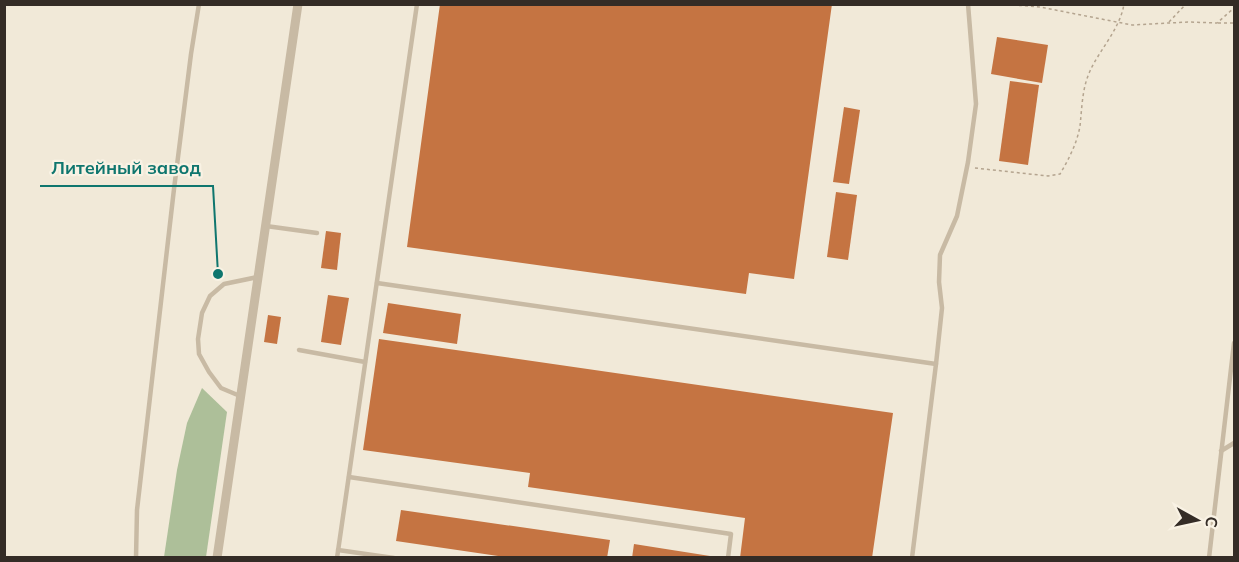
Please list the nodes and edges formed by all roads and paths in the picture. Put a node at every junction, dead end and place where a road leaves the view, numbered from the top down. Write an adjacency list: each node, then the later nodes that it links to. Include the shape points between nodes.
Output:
1 (200, 4): 27 (lane, via 139,486)
2 (298, 4): 14 (street)
3 (417, 4): 17 (lane)
4 (968, 4): 13 (lane, via 976,104)
5 (1000, 4): 9 (path, via 1040,7)
6 (1124, 4): 9 (path)
7 (1186, 4): 10 (path)
8 (1234, 8): 11 (path)
9 (1118, 22): 10 (path); 13 (path, via 1089,72 1072,153 1060,174)
10 (1169, 23): 11 (path)
11 (1217, 23): 12 (path)
12 (1234, 23)
13 (967, 167): 21 (lane, via 957,216 940,255 942,308)
14 (266, 226): 15 (lane); 16 (street)
15 (317, 233)
16 (258, 277): 22 (street); 22 (lane, via 224,284 210,296 202,313 198,339 199,354 209,372 221,388)
17 (377, 283): 20 (lane); 21 (lane)
18 (1234, 343): 24 (lane)
19 (299, 350): 20 (lane)
20 (365, 362): 25 (lane)
21 (936, 364): 32 (lane)
22 (240, 396): 28 (street)
23 (1234, 443): 24 (lane)
24 (1221, 450): 33 (lane)
25 (349, 477): 26 (lane); 31 (lane, via 731,534)
26 (338, 550): 29 (lane); 30 (lane)
27 (136, 558)
28 (217, 558)
29 (337, 558)
30 (394, 558)
31 (728, 558)
32 (912, 558)
33 (1209, 558)

